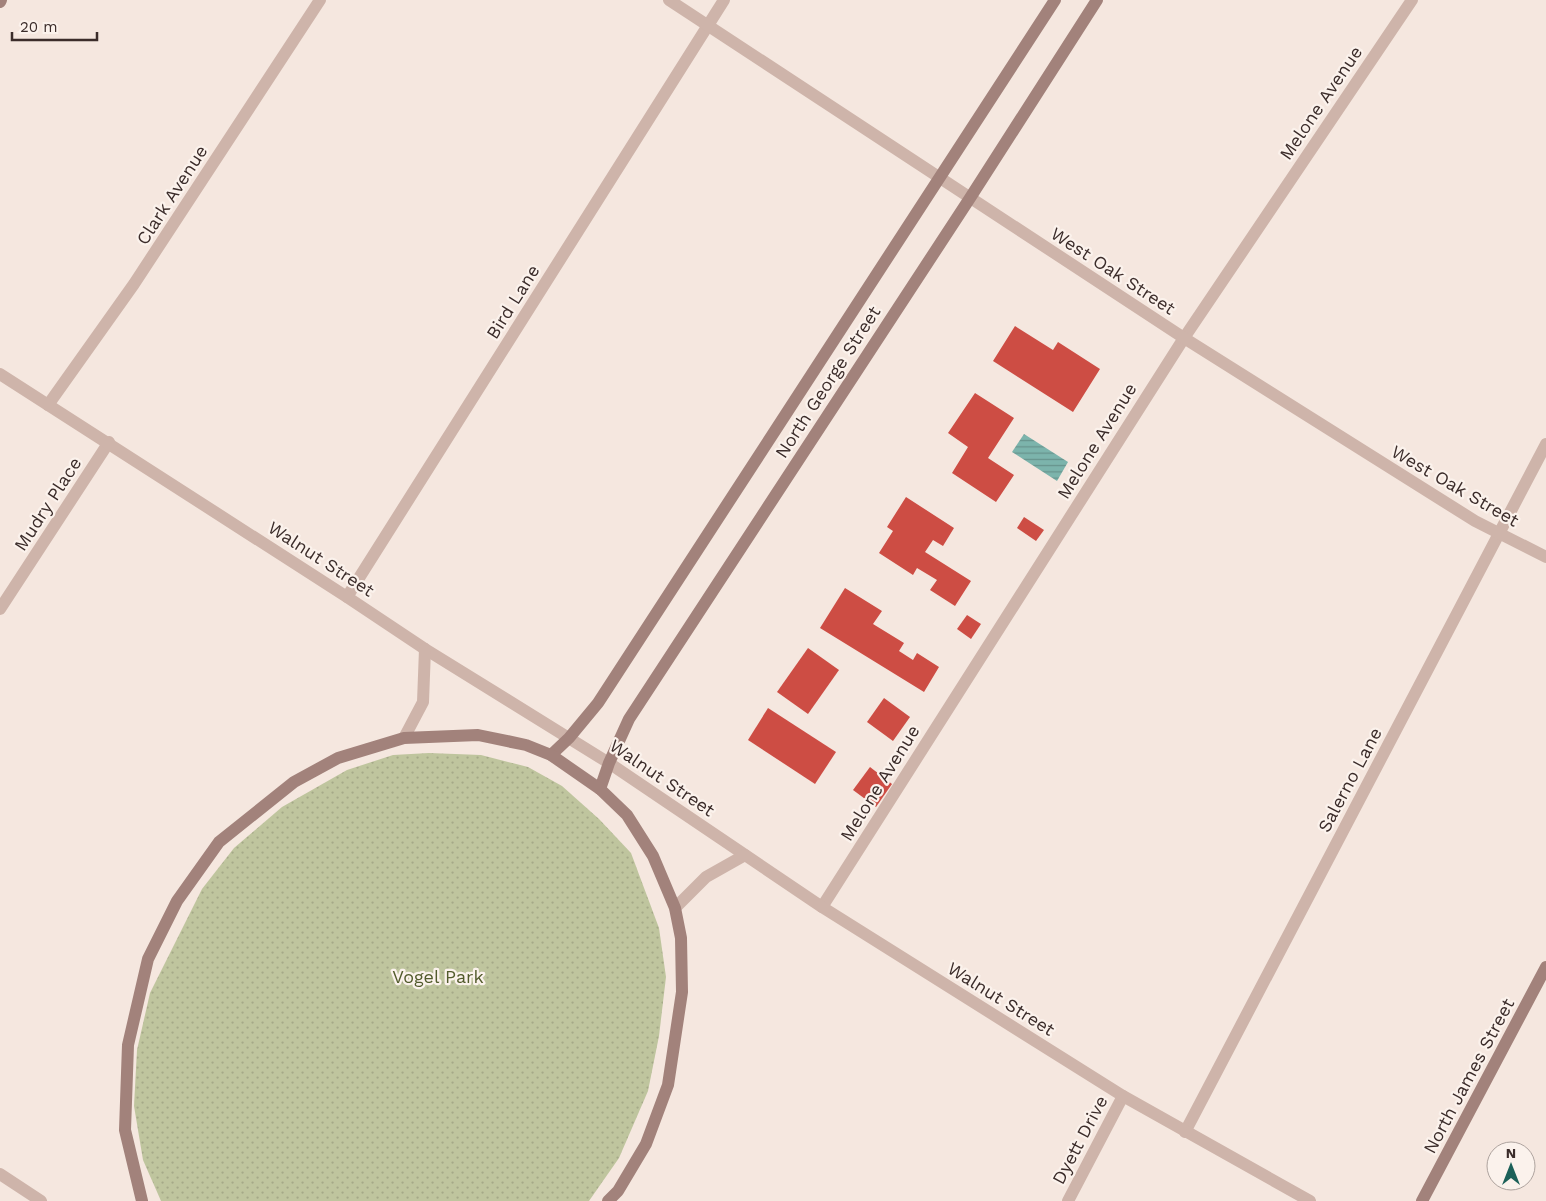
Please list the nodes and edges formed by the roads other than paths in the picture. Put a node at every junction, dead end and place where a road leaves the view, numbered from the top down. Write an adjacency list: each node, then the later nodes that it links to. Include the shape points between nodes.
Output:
1 (320, 0): 12 (street, Clark Avenue, via 134,284)
2 (669, 0): 7 (street, West Oak Street)
3 (724, 0): 7 (street, Bird Lane)
4 (1055, 0): 8 (street, North George Street)
5 (1098, 0): 9 (street, North George Street)
6 (1412, 0): 10 (street, Melone Avenue)
7 (708, 25): 8 (street, West Oak Street); 17 (street, Bird Lane)
8 (939, 178): 9 (street, West Oak Street); 21 (street, North George Street, via 598,703)
9 (970, 198): 10 (street, West Oak Street); 23 (street, North George Street, via 629,719)
10 (1184, 338): 15 (street, West Oak Street); 26 (street, Melone Avenue)
11 (0, 374): 12 (street, Walnut Street)
12 (48, 405): 13 (street, Walnut Street)
13 (109, 442): 17 (street, Walnut Street); 18 (street, Mudry Place)
14 (1546, 444): 15 (street, Salerno Lane)
15 (1499, 533): 16 (street, West Oak Street); 30 (street, Salerno Lane)
16 (1546, 557)
17 (348, 597): 19 (street, Walnut Street)
18 (0, 609)
19 (425, 649): 20 (street, via 422,702); 21 (street, Walnut Street)
20 (404, 738): 22 (street, via 478,735 526,745); 33 (street, via 338,758 294,782 218,842 177,901 148,959 128,1045 125,1130)
21 (570, 738): 22 (street, North George Street); 23 (street, Walnut Street)
22 (551, 755): 24 (street)
23 (608, 764): 24 (street, North George Street); 25 (street, Walnut Street)
24 (600, 788): 27 (street, via 626,815 653,856)
25 (746, 855): 26 (street, Walnut Street); 27 (street, via 706,878)
26 (822, 907): 29 (street, Walnut Street)
27 (675, 908): 34 (street, via 681,938 682,992 668,1085 646,1144 618,1191)
28 (1546, 966): 37 (street, North James Street)
29 (1123, 1096): 30 (street, Walnut Street); 35 (street, Dyett Drive)
30 (1185, 1132): 36 (street, Walnut Street)
31 (0, 1174): 32 (street)
32 (41, 1201)
33 (142, 1201)
34 (608, 1201)
35 (1068, 1201)
36 (1310, 1201)
37 (1422, 1201)

